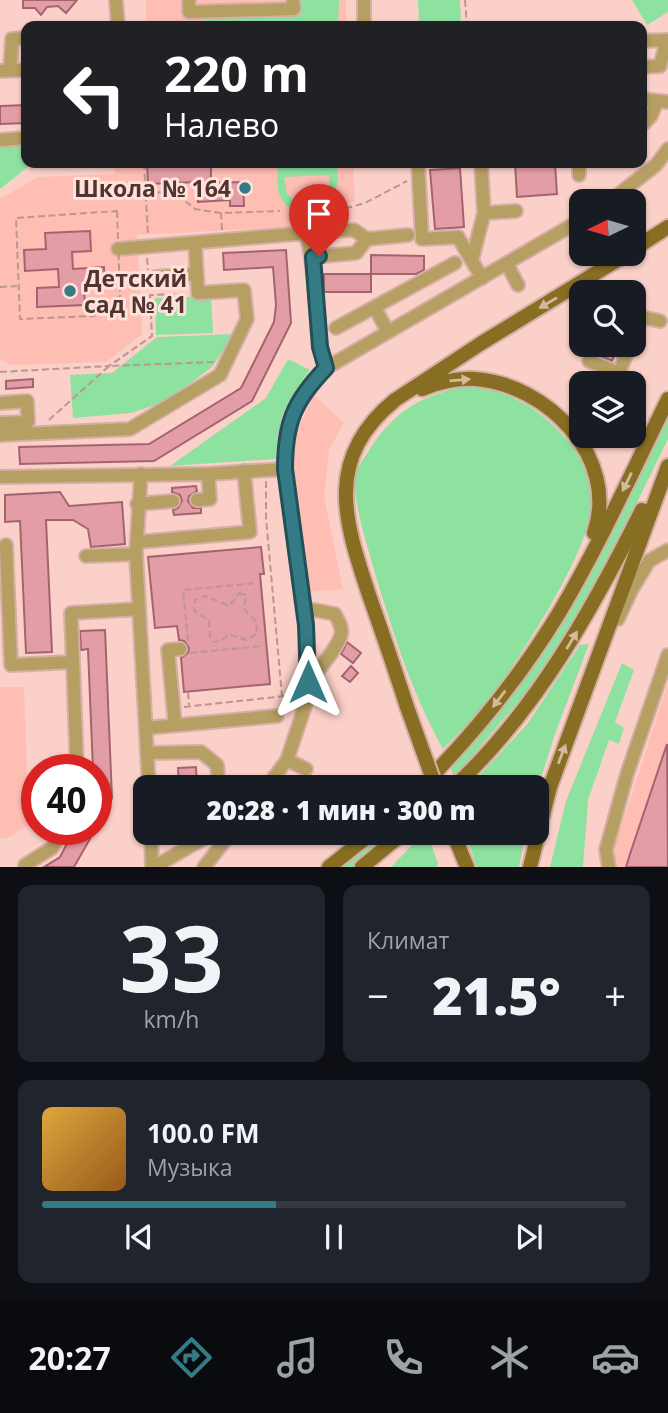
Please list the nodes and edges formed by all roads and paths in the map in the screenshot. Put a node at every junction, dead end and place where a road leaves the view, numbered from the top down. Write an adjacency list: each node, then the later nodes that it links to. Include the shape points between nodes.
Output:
1 (116, 0): 6 (street)
2 (189, 0): 3 (street, via 189,12 294,9)
3 (293, 0)
4 (364, 0): 7 (street)
5 (465, 0): 8 (path)
6 (118, 21)
7 (364, 21)
8 (467, 21)
9 (21, 38): 13 (street, via 12,39)
10 (667, 40): 11 (street); 12 (street, via 660,66)
11 (647, 41)
12 (647, 67)
13 (5, 71)
14 (662, 101): 15 (street)
15 (647, 120)
16 (21, 138): 17 (street)
17 (0, 140)
18 (668, 149): 19 (street)
19 (662, 167): 23 (street)
20 (145, 168): 24 (path)
21 (481, 168): 28 (street)
22 (418, 169): 29 (path, via 365,203); 41 (street, via 422,239 457,237)
23 (628, 189)
24 (146, 194): 27 (path, via 174,192 195,209); 38 (path)
25 (280, 211): 27 (path)
26 (516, 211): 28 (street)
27 (221, 213): 35 (path)
28 (484, 213): 41 (street)
29 (328, 218)
30 (569, 227): 43 (street)
31 (668, 227): 36 (main road)
32 (327, 231): 34 (street, via 355,230)
33 (408, 235): 34 (street)
34 (367, 239): 40 (street, via 356,253)
35 (222, 241): 37 (street); 40 (street, via 306,233)
36 (646, 241)
37 (195, 243): 38 (street); 46 (street)
38 (146, 247): 39 (street); 45 (path)
39 (118, 249): 49 (path, via 120,296 94,316 20,319); 49 (path, via 117,211 16,218)
40 (313, 257): 61 (street, via 320,347)
41 (472, 261): 47 (street)
42 (456, 263): 52 (street)
43 (507, 264): 47 (street); 48 (street)
44 (607, 266): 64 (main road, one-way to 64)
45 (152, 274): 46 (street)
46 (196, 274): 51 (street)
47 (482, 278): 56 (street)
48 (518, 285)
49 (18, 286): 50 (path)
50 (0, 287)
51 (198, 293): 59 (street, via 244,290 247,319); 60 (path, via 150,295 152,336)
52 (375, 308): 55 (street); 56 (street)
53 (646, 319): 54 (street)
54 (660, 321)
55 (336, 328)
56 (388, 332): 61 (street)
57 (591, 357): 58 (street, via 589,361 619,373)
58 (625, 357)
59 (227, 361): 60 (path); 67 (street, via 220,375 130,429)
60 (109, 366): 62 (path); 67 (path)
61 (326, 368): 71 (street, via 292,413)
62 (0, 372)
63 (668, 399): 93 (main road, one-way to 93, via 592,552)
64 (395, 400): 93 (main road, one-way to 93, via 452,380 476,379 514,387 551,410 587,452 598,486 597,526); 112 (main road, bridge, via 361,438 349,462 344,499 350,535)
65 (0, 403): 66 (street, via 27,401 28,422)
66 (0, 423)
67 (35, 433): 68 (street)
68 (0, 435)
69 (668, 459): 114 (main road, one-way to 69, via 567,649 604,588)
70 (668, 466): 101 (main road)
71 (285, 469): 72 (street); 85 (street)
72 (244, 471): 74 (street); 81 (street, via 250,531)
73 (141, 474): 74 (street); 75 (street); 79 (street)
74 (208, 474): 77 (street)
75 (0, 477)
76 (266, 478): 98 (path)
77 (201, 495)
78 (173, 498): 79 (street)
79 (137, 504): 81 (street)
80 (6, 545): 88 (street)
81 (137, 548): 83 (street); 86 (street)
82 (668, 550): 101 (street, via 649,561 631,591)
83 (86, 556)
84 (257, 583): 90 (path, via 183,590)
85 (304, 608): 95 (street); 95 (street, via 335,614 341,625 341,635)
86 (138, 609): 92 (street, via 71,613); 104 (street)
87 (256, 635): 87 (path, via 256,621 244,609 244,593 227,605 205,596 195,600 194,610 209,621 214,642 231,634 246,640)
88 (5, 640): 94 (street)
89 (262, 646): 90 (path)
90 (184, 647): 100 (street, via 168,650)
91 (668, 654): 130 (street, via 626,774 606,850)
92 (73, 662): 94 (street); 105 (street)
93 (526, 662): 113 (main road, one-way to 113, via 470,736)
94 (5, 665)
95 (308, 682): 107 (street, via 306,703)
96 (188, 692): 99 (path)
97 (294, 695): 98 (path)
98 (282, 696): 99 (path)
99 (189, 706): 100 (path)
100 (174, 708): 103 (street)
101 (578, 713): 129 (main road, one-way to 101, via 550,788)
102 (277, 716): 103 (street)
103 (175, 725): 104 (street)
104 (146, 728): 106 (street)
105 (76, 754)
106 (147, 754): 109 (street); 110 (street, via 201,752 217,765)
107 (287, 760): 108 (street); 111 (street)
108 (306, 769)
109 (148, 775)
110 (218, 775)
111 (276, 775)
112 (431, 775)
113 (432, 775)
114 (467, 775)
115 (54, 845): 123 (street)
116 (151, 845): 124 (street)
117 (194, 845): 122 (street)
118 (221, 845): 125 (street)
119 (356, 845): 126 (main road)
120 (390, 845): 127 (main road)
121 (457, 845): 128 (main road)
122 (187, 849): 124 (street); 125 (street, via 202,855)
123 (25, 865)
124 (153, 867)
125 (203, 867)
126 (328, 867)
127 (362, 867)
128 (465, 867)
129 (530, 867)
130 (609, 867)

